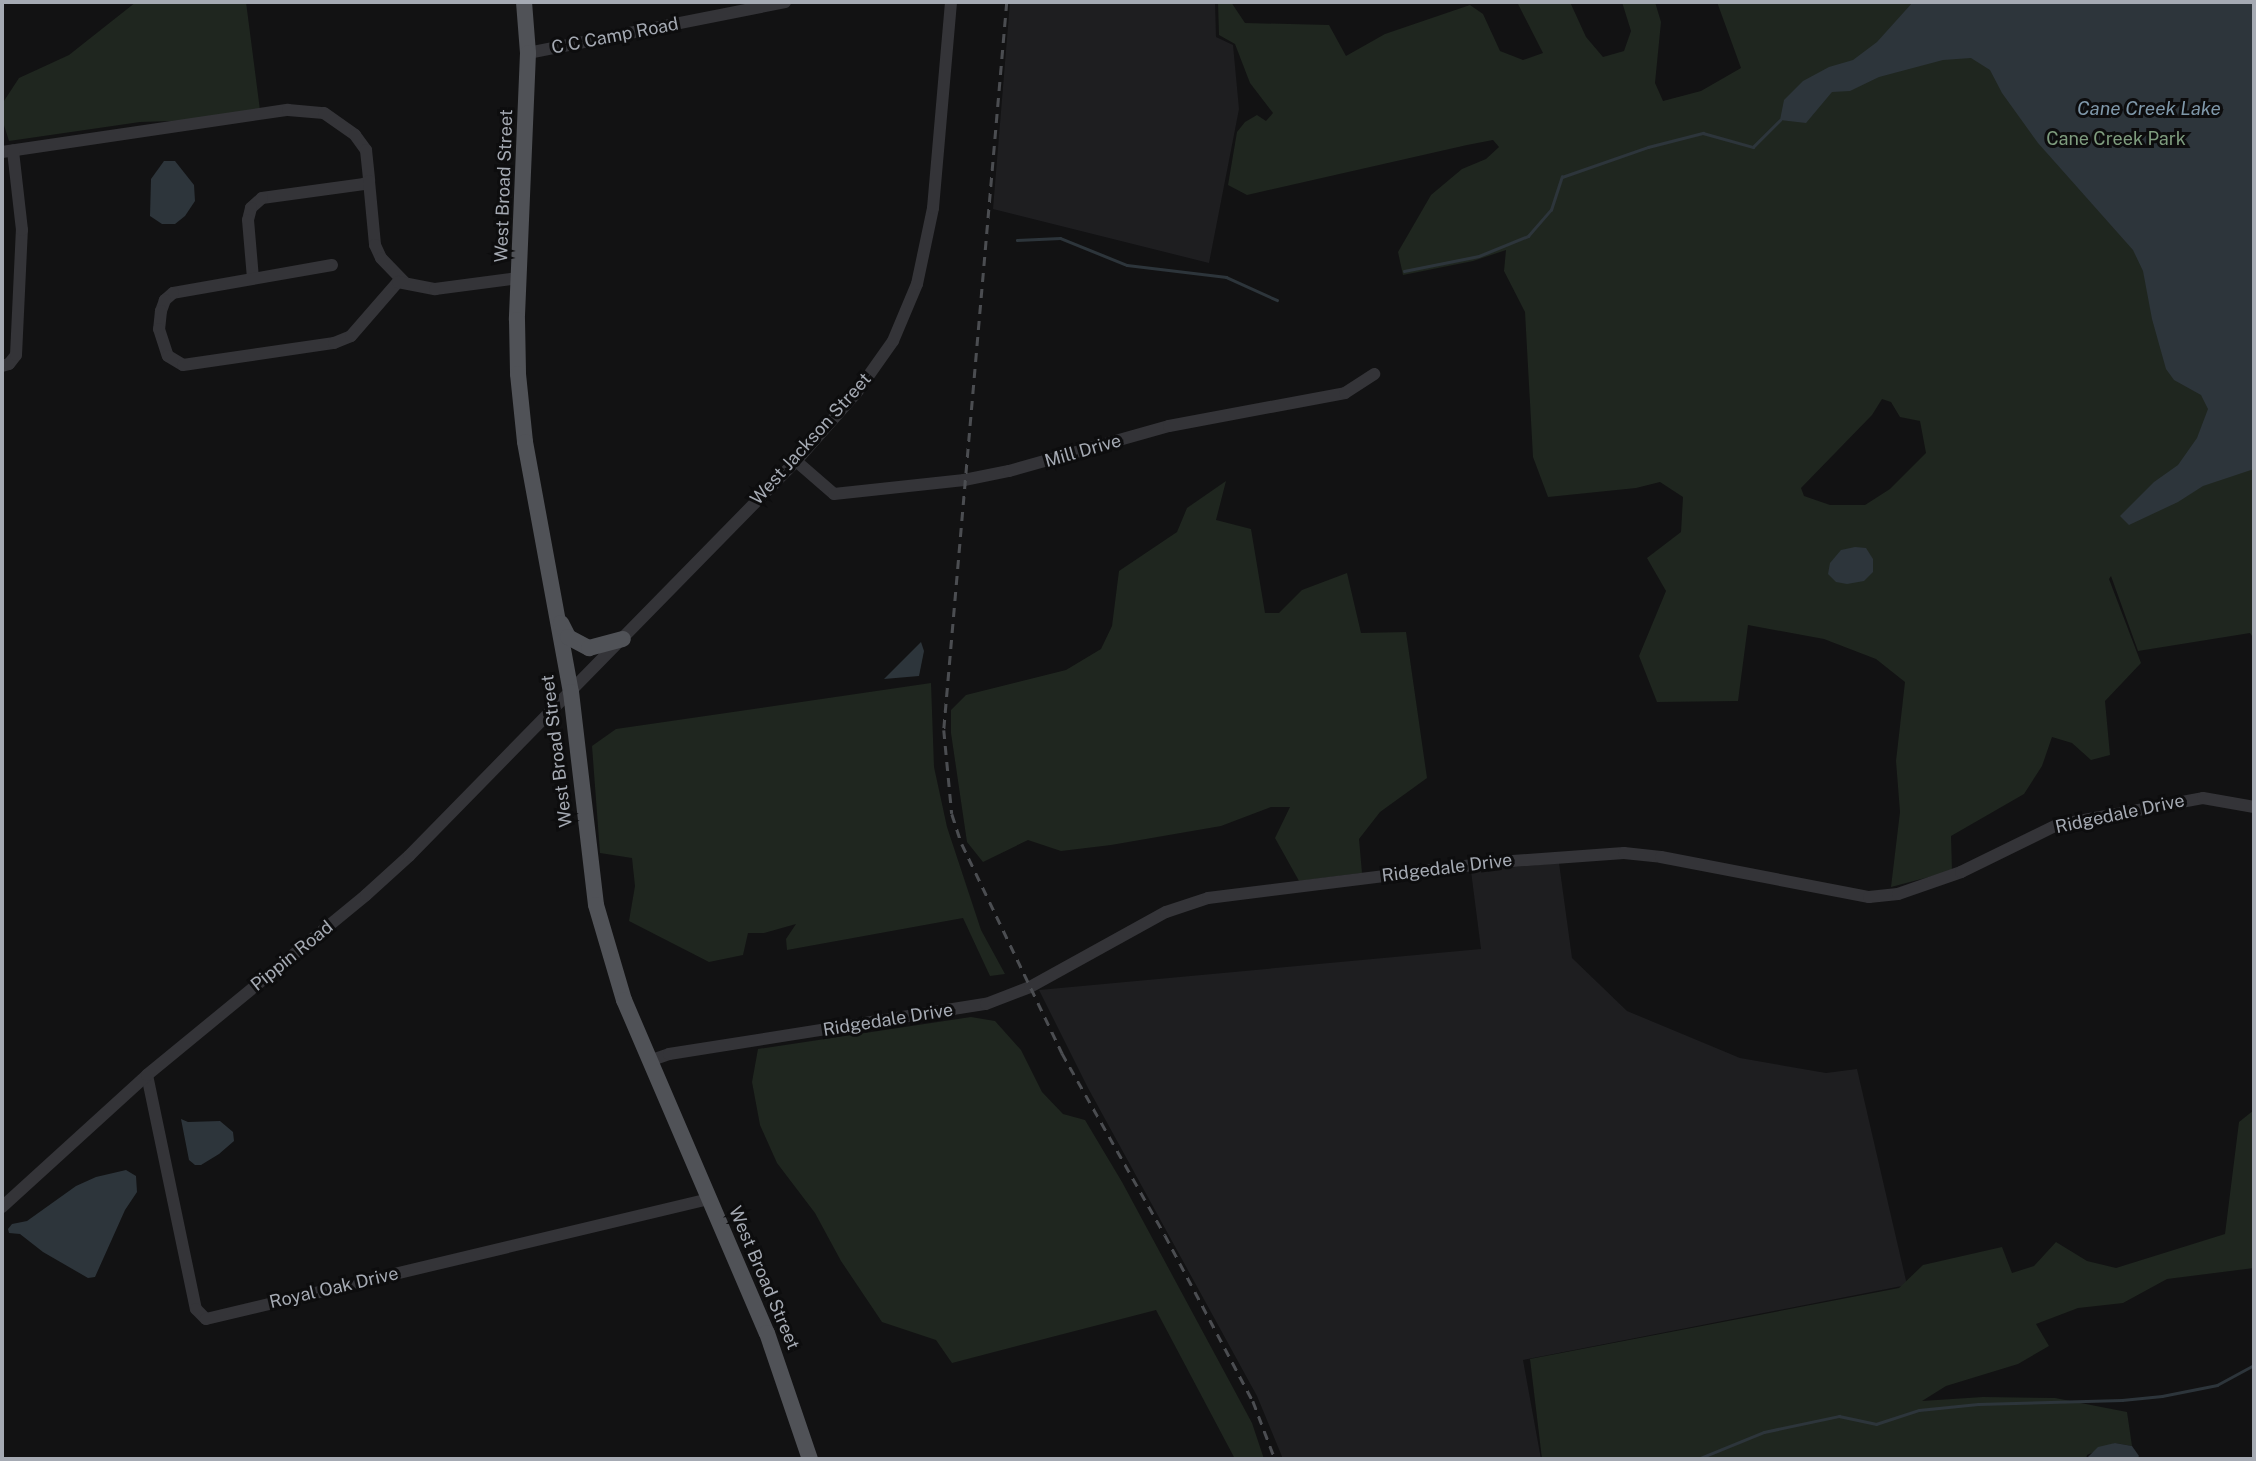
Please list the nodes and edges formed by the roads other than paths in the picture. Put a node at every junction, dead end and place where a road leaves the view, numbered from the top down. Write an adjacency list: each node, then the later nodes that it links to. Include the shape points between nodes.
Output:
1 (524, 2): 4 (main road, West Broad Street)
2 (785, 2): 4 (street, C C Camp Road)
3 (951, 2): 13 (street, West Jackson Street, via 933,208 917,284 893,341 857,392)
4 (528, 53): 9 (main road, West Broad Street)
5 (8, 152): 6 (street, via 310,110 324,113 355,135 366,150); 11 (street, via 22,230 16,355)
6 (369, 181): 8 (street, via 262,198 251,208 248,220); 10 (street, via 375,245)
7 (332, 265): 8 (street)
8 (253, 278): 10 (street, via 184,289 165,300 159,330 168,356 184,365 334,343 351,336 392,286)
9 (519, 278): 10 (street, via 435,289); 14 (main road, West Broad Street, via 518,374 525,442)
10 (404, 282)
11 (2, 366)
12 (1374, 374): 13 (street, Mill Drive, via 1345,393 1169,426 964,480 834,494)
13 (796, 461): 15 (street, West Jackson Street)
14 (558, 618): 15 (main road, via 568,637 589,649); 16 (main road, West Broad Street)
15 (622, 639): 16 (street, West Jackson Street)
16 (571, 692): 18 (main road, West Broad Street, via 596,905 624,1000); 19 (street, Pippin Road, via 366,895)
17 (2254, 807): 18 (street, Ridgedale Drive, via 2203,798 2057,825 1943,880 1869,897 1661,856 1624,853 1499,862 1208,898 1166,912 1030,987 986,1004 669,1054)
18 (649, 1061): 20 (main road, West Broad Street)
19 (147, 1075): 20 (street, Royal Oak Drive, via 196,1309 206,1319); 21 (street, Pippin Road)
20 (709, 1199): 22 (main road, West Broad Street, via 772,1344)
21 (2, 1207)
22 (810, 1459)

